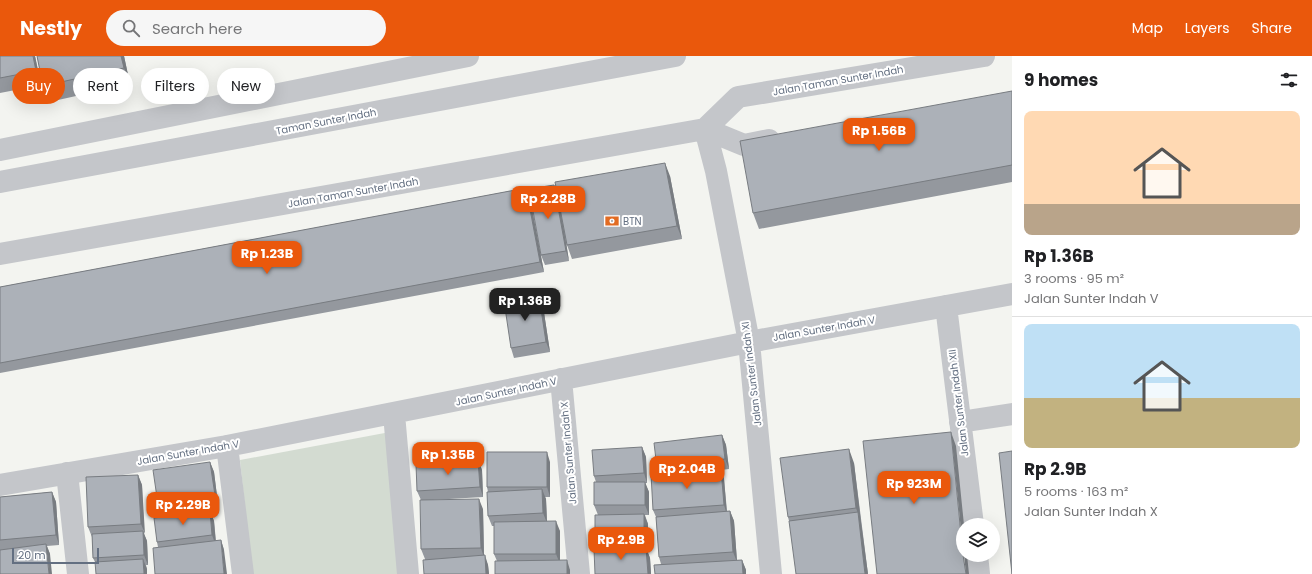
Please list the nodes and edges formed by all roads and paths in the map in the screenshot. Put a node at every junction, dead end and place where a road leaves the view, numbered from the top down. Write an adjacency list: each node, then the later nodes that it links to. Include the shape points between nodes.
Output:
1 (468, 56): 6 (street)
2 (675, 56): 7 (street, Taman Sunter Indah)
3 (984, 56): 4 (street, Jalan Taman Sunter Indah, via 738,97)
4 (705, 129): 5 (street, via 744,144); 8 (street, Jalan Taman Sunter Indah); 11 (street, Jalan Sunter Indah XI, via 716,171)
5 (790, 136)
6 (0, 150)
7 (0, 182)
8 (0, 254)
9 (1012, 294): 10 (street, Jalan Sunter Indah V)
10 (946, 306): 11 (street, Jalan Sunter Indah V); 15 (street, Jalan Sunter Indah XII)
11 (749, 342): 12 (street, Jalan Sunter Indah V); 25 (street, Jalan Sunter Indah XI)
12 (561, 379): 13 (street, Jalan Sunter Indah V); 24 (street, Jalan Sunter Indah X)
13 (394, 414): 16 (street, Jalan Sunter Indah V); 23 (street)
14 (1012, 414): 15 (street)
15 (960, 422): 19 (street, Jalan Sunter Indah XII)
16 (227, 446): 17 (street, Jalan Sunter Indah V); 22 (street)
17 (67, 473): 18 (street, Jalan Sunter Indah V); 21 (street)
18 (0, 485)
19 (972, 518)
20 (977, 562): 26 (street)
21 (78, 574)
22 (243, 574)
23 (408, 574)
24 (579, 574)
25 (771, 574)
26 (979, 574)

